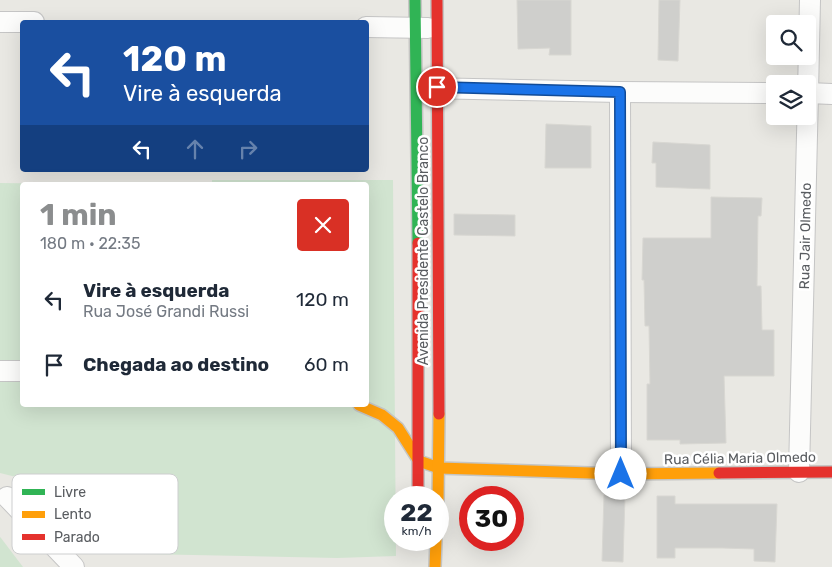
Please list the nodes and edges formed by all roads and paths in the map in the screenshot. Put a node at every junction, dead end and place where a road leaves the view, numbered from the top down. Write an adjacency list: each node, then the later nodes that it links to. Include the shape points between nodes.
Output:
1 (415, 0): 7 (street, Avenida Presidente Castelo Branco)
2 (437, 0): 8 (street, Avenida Presidente Castelo Branco)
3 (810, 0): 9 (street, Rua Jair Olmedo)
4 (0, 22): 5 (street)
5 (20, 22)
6 (369, 27): 7 (street)
7 (415, 27): 8 (street); 11 (street, Avenida Presidente Castelo Branco)
8 (438, 28): 10 (street, Avenida Presidente Castelo Branco)
9 (808, 75)
10 (437, 87): 11 (street); 12 (street); 21 (street, Avenida Presidente Castelo Branco)
11 (415, 88): 20 (street, Avenida Presidente Castelo Branco)
12 (620, 92): 13 (street); 24 (street)
13 (766, 93)
14 (816, 93): 15 (street)
15 (832, 94)
16 (807, 125): 22 (street, Rua Jair Olmedo)
17 (0, 371): 18 (street)
18 (20, 371)
19 (364, 407): 20 (street, via 382,415 398,428)
20 (418, 461): 21 (street, Rua Célia Maria Olmedo); 25 (street, Avenida Presidente Castelo Branco)
21 (439, 468): 24 (street, Rua Célia Maria Olmedo); 26 (street, Avenida Presidente Castelo Branco)
22 (799, 472): 23 (street, Rua Célia Maria Olmedo); 24 (street, Rua Célia Maria Olmedo)
23 (832, 472)
24 (621, 474)
25 (418, 486)
26 (438, 486)
27 (7, 497): 28 (street)
28 (12, 502)
29 (436, 551): 32 (street)
30 (62, 554): 31 (street)
31 (74, 567)
32 (436, 567)

